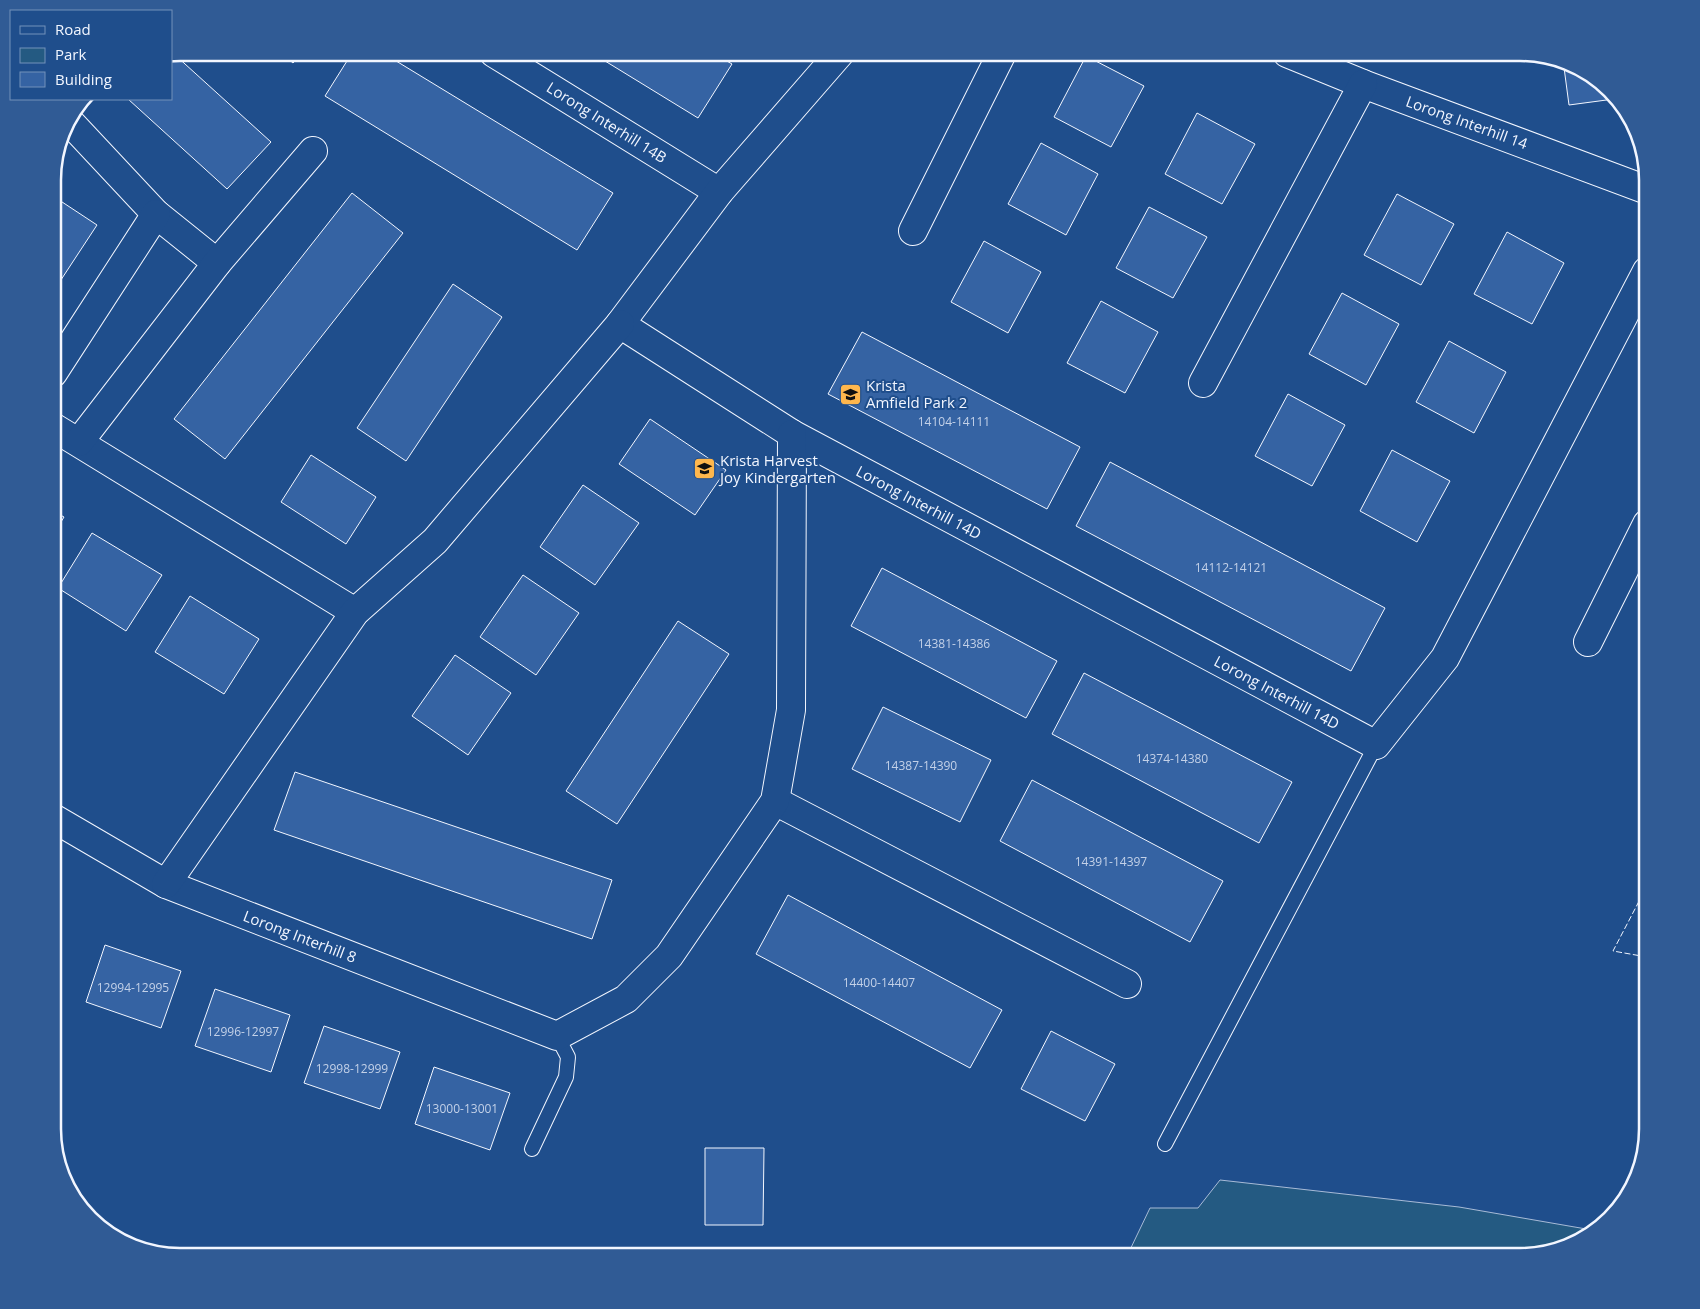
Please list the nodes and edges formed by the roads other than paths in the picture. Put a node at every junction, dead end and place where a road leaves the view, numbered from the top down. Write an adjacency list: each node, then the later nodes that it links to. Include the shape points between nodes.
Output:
1 (997, 61): 11 (street)
2 (510, 62): 9 (street, Lorong Interhill 14B)
3 (832, 62): 9 (street)
4 (1333, 62): 5 (street, Lorong Interhill 14)
5 (1363, 84): 8 (street, Lorong Interhill 14); 16 (street)
6 (74, 126): 10 (street)
7 (313, 151): 12 (street)
8 (1639, 187)
9 (720, 192): 14 (street)
10 (156, 214): 12 (street); 15 (street)
11 (913, 231)
12 (217, 263): 19 (street)
13 (1639, 288): 23 (street, via 1445,658)
14 (620, 324): 18 (street, Lorong Interhill 14D); 21 (street, via 435,542)
15 (62, 360)
16 (1203, 383)
17 (62, 432): 19 (street)
18 (792, 434): 23 (street, Lorong Interhill 14D); 24 (street, via 791,710)
19 (79, 442): 21 (street)
20 (1639, 542): 22 (street)
21 (355, 612): 26 (street)
22 (1588, 642)
23 (1376, 745): 29 (lane)
24 (775, 801): 27 (street); 28 (street, via 669,956 626,999)
25 (62, 823): 26 (street, Lorong Interhill 8)
26 (166, 884): 28 (street, Lorong Interhill 8)
27 (1126, 984)
28 (557, 1036): 30 (lane, via 568,1057 566,1077)
29 (1165, 1144)
30 (532, 1149)

